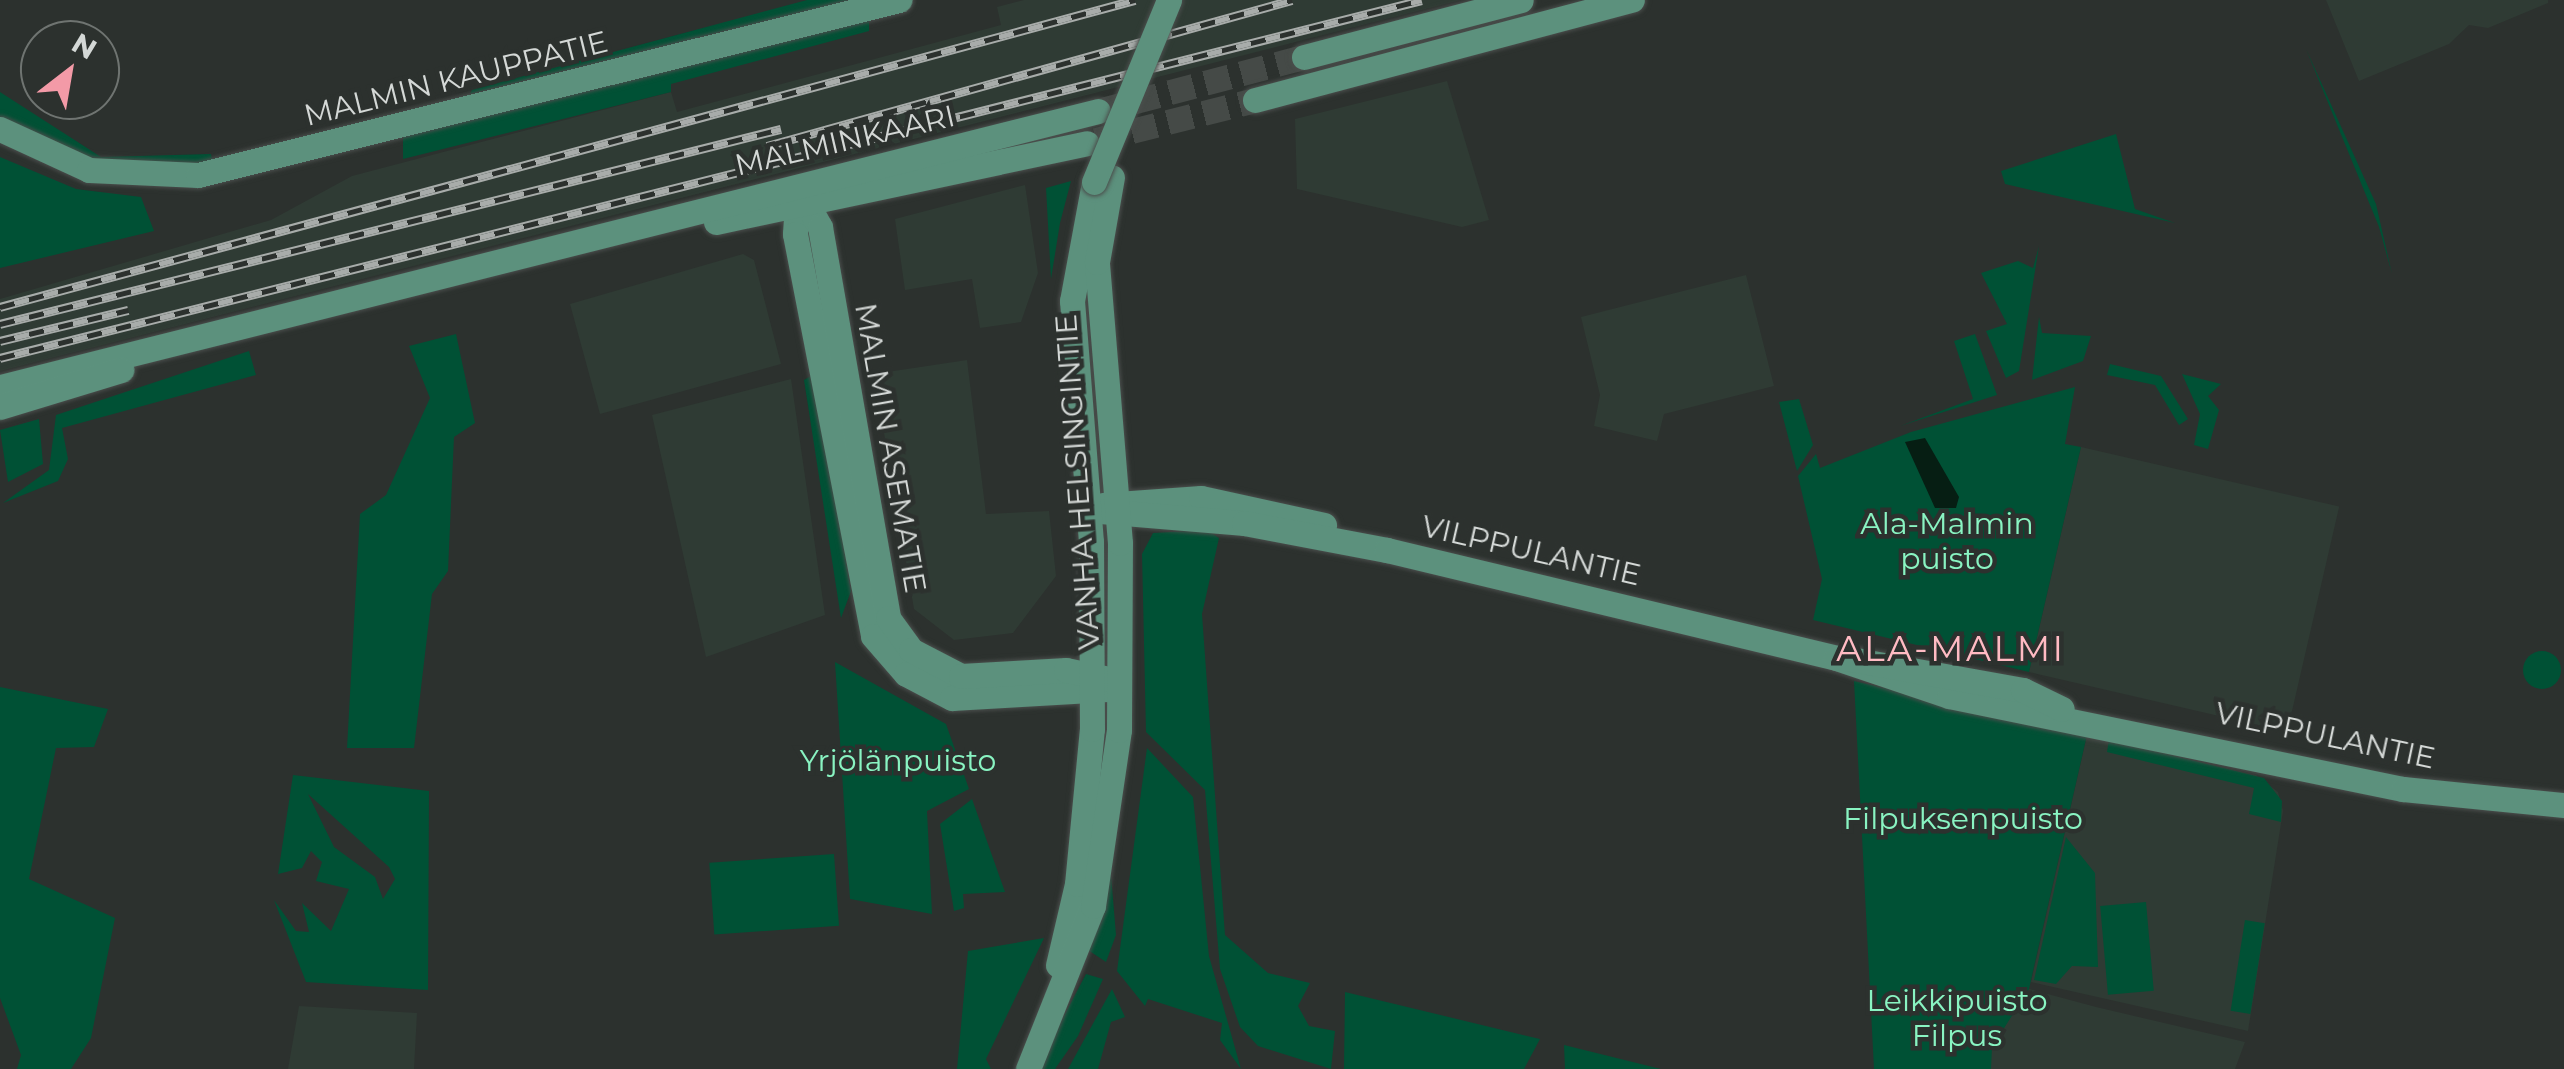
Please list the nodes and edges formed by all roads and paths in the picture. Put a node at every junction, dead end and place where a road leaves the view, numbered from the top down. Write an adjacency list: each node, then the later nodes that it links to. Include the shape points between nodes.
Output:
1 (900, 0): 9 (main road, MALMIN KAUPPATIE, via 198,175 107,174)
2 (1168, 0): 11 (main road, bridge)
3 (1186, 0): 11 (main road)
4 (1521, 0): 6 (main road)
5 (1632, 0): 7 (main road)
6 (1304, 58)
7 (1254, 100)
8 (1098, 111): 12 (main road, MALMINKAARI)
9 (0, 129)
10 (1087, 143): 12 (main road, MALMINKAARI)
11 (1103, 179): 16 (main road, VANHA HELSINGINTIE, via 1072,301); 17 (main road, VANHA HELSINGINTIE, via 1098,262)
12 (801, 199): 13 (main road, MALMINKAARI, via 607,235); 18 (main road, MALMIN ASEMATIE, via 888,618 926,662 961,676)
13 (180, 343): 14 (main road, MALMINKAARI); 15 (main road, MALMINKAARI)
14 (0, 386)
15 (0, 407)
16 (1088, 510): 17 (main road, VILPPULANTIE); 18 (main road, VANHA HELSINGINTIE)
17 (1117, 510): 19 (main road, VANHA HELSINGINTIE); 20 (main road, VILPPULANTIE, via 1386,550 1836,658 1878,657 2023,690 2075,716 2403,789)
18 (1093, 684): 19 (main road, MALMIN ASEMATIE); 21 (main road, VANHA HELSINGINTIE, via 1077,884)
19 (1123, 684): 21 (main road, VANHA HELSINGINTIE, via 1093,906)
20 (2564, 805)
21 (1025, 1069)

